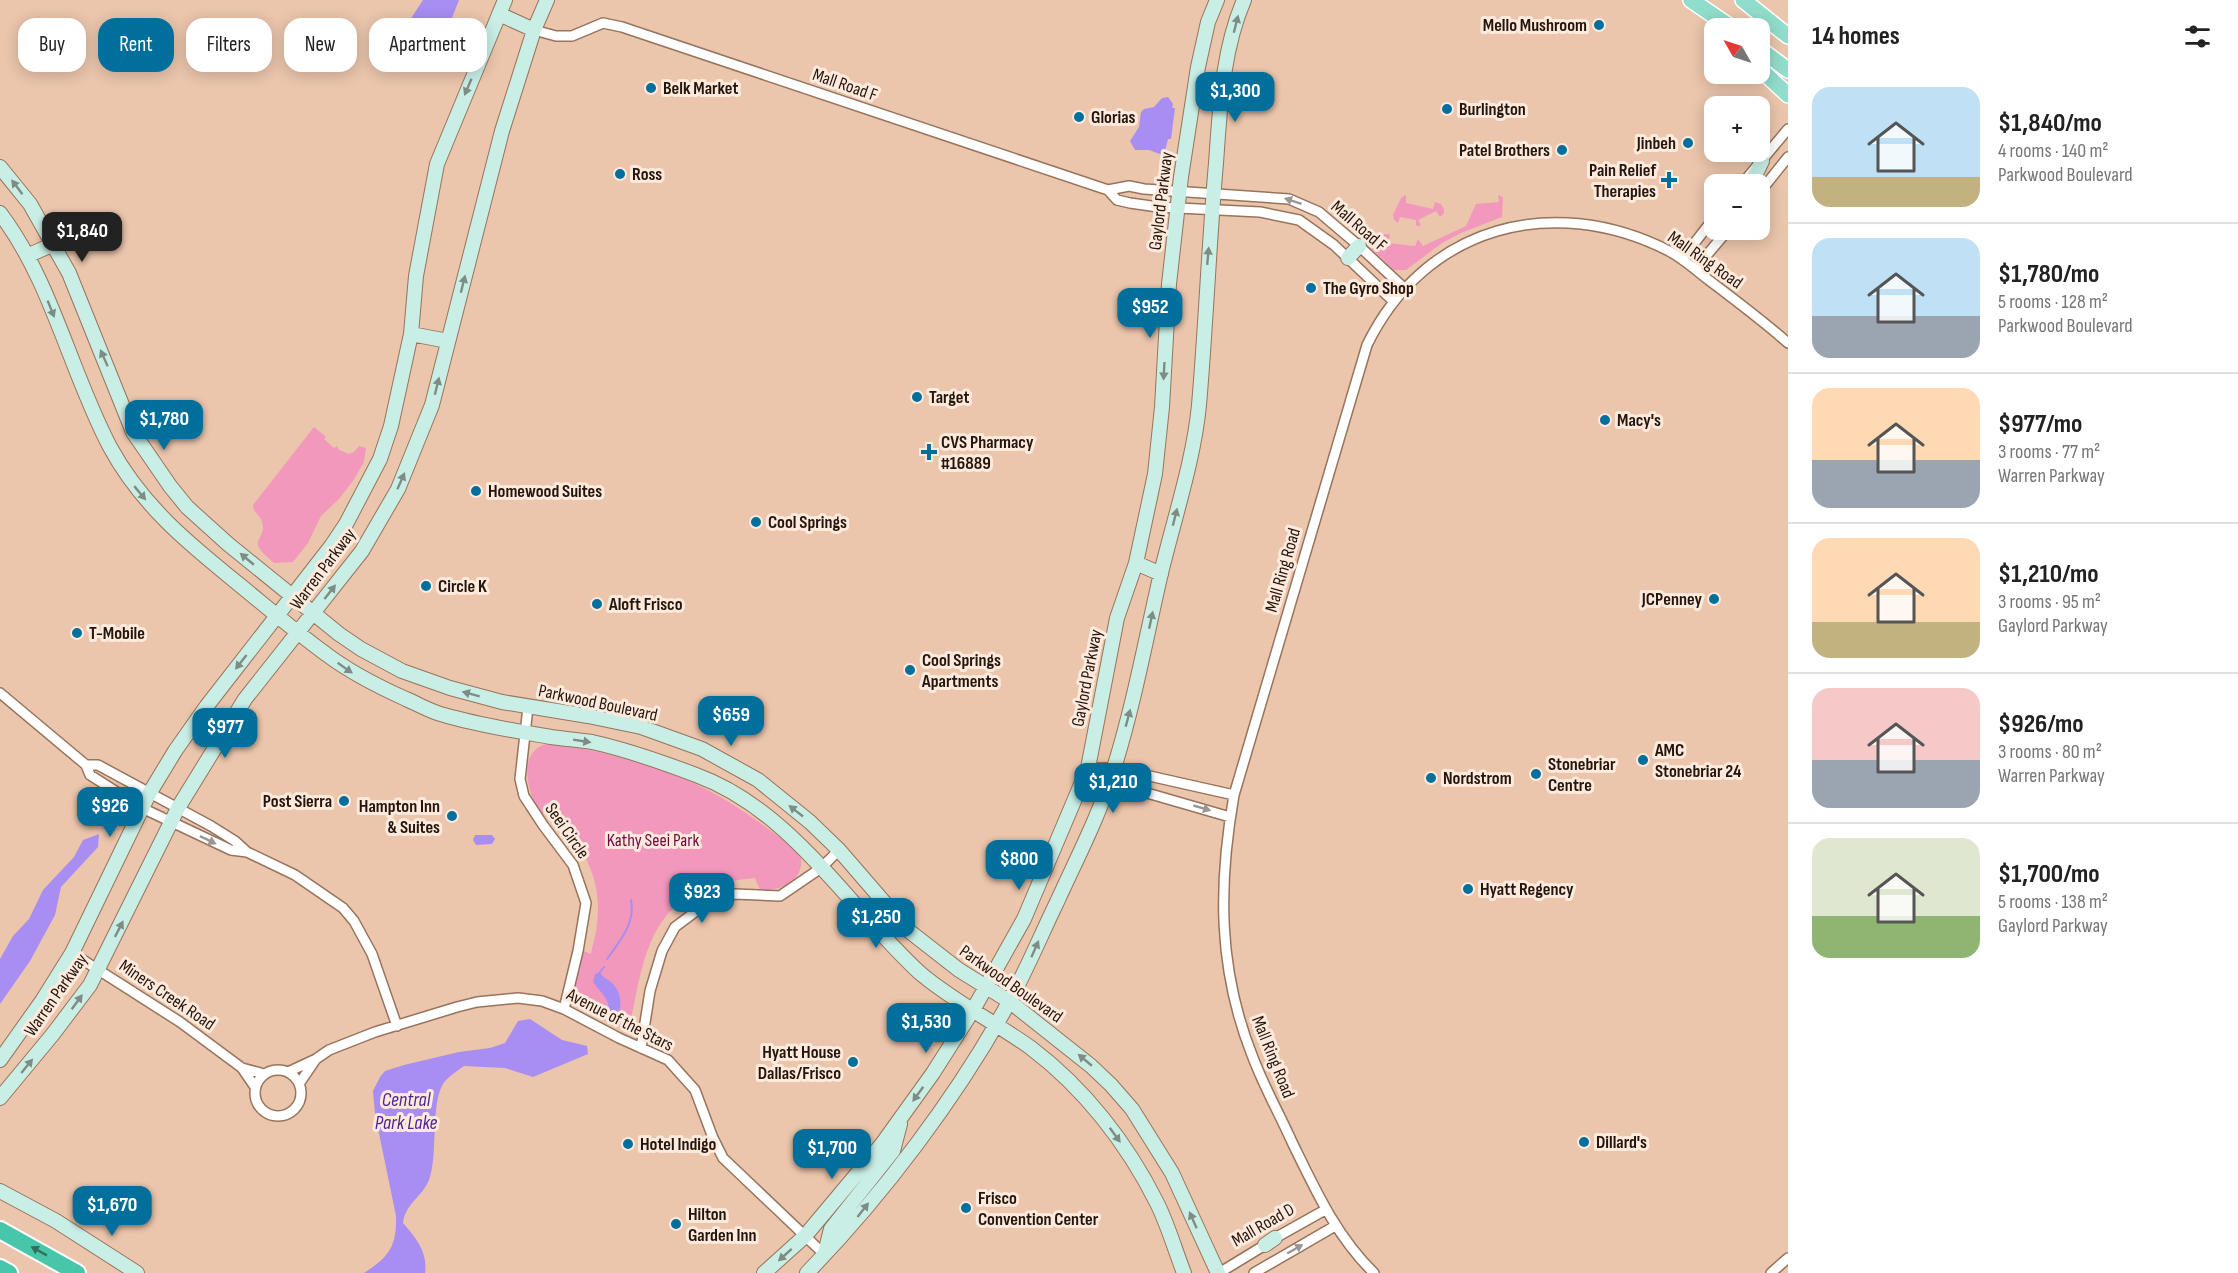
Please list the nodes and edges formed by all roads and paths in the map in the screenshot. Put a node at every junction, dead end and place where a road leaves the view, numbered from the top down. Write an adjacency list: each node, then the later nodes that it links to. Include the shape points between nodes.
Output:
1 (505, 0): 8 (main road, Warren Parkway)
2 (547, 0): 12 (main road, Warren Parkway)
3 (1217, 0): 26 (main road, Gaylord Parkway, via 1198,67)
4 (1244, 0): 27 (main road, one-way to 4, via 1221,94)
5 (1689, 0): 9 (main road); 10 (main road)
6 (1743, 0): 13 (main road)
7 (1751, 0): 11 (main road)
8 (499, 14): 12 (main road); 41 (main road, Warren Parkway, one-way to 41, via 437,164 416,276)
9 (1706, 18)
10 (1717, 18)
11 (1788, 24)
12 (534, 30): 25 (street, Mall Road F, via 572,36 603,23 622,27); 42 (main road, Warren Parkway, one-way to 12, via 502,131)
13 (1788, 36)
14 (1770, 56): 15 (main road)
15 (1788, 70)
16 (1770, 78): 17 (main road)
17 (1788, 95)
18 (1788, 129): 19 (street)
19 (1770, 151)
20 (1788, 157): 24 (street)
21 (1761, 162): 23 (street)
22 (0, 167): 33 (main road, Parkwood Boulevard, one-way to 22, via 30,204)
23 (1751, 174)
24 (1770, 180)
25 (1108, 190): 26 (street, Mall Road F, via 1129,186); 28 (street, Mall Road F, via 1117,200)
26 (1179, 191): 27 (street, Mall Road F); 28 (main road, Gaylord Parkway)
27 (1214, 192): 29 (main road); 34 (street, Mall Road F, one-way to 27, via 1318,212 1289,199)
28 (1177, 208): 29 (street, Mall Road F); 46 (main road, Gaylord Parkway, one-way to 46, via 1155,474)
29 (1212, 210): 36 (street, Mall Road F, via 1260,212 1299,220); 47 (main road, one-way to 29, via 1199,409)
30 (0, 213): 35 (main road)
31 (1704, 232): 37 (street)
32 (1720, 240): 38 (street)
33 (54, 244): 35 (main road); 44 (main road, Parkwood Boulevard, one-way to 33)
34 (1359, 246): 36 (main road); 39 (street, Mall Road F)
35 (29, 255): 45 (main road, one-way to 45)
36 (1348, 258): 40 (street, Mall Road F)
37 (1682, 259): 38 (street, Mall Ring Road); 39 (street, Mall Ring Road, via 1651,243 1603,227 1574,222 1533,224 1484,235 1454,249 1427,266)
38 (1695, 269): 43 (street, Mall Ring Road)
39 (1404, 288): 40 (street, Mall Ring Road)
40 (1393, 301): 59 (street, Mall Ring Road, via 1374,332 1357,375)
41 (411, 334): 42 (main road); 48 (main road, Warren Parkway, via 398,403 380,459 346,524)
42 (448, 341): 49 (main road, Warren Parkway, one-way to 42, via 362,551 398,489 426,422)
43 (1788, 343)
44 (133, 432): 45 (main road); 48 (main road, Parkwood Boulevard, one-way to 44, via 187,507)
45 (109, 444): 50 (main road, one-way to 50, via 132,483 156,512)
46 (1136, 563): 47 (main road); 56 (main road, Gaylord Parkway, via 1117,618)
47 (1161, 574): 57 (main road, one-way to 47)
48 (292, 597): 49 (main road, Parkwood Boulevard); 50 (main road, Warren Parkway)
49 (314, 613): 51 (main road, Warren Parkway); 53 (main road, Parkwood Boulevard, one-way to 49, via 450,688 402,670 361,649)
50 (278, 616): 51 (main road); 58 (main road, Warren Parkway, one-way to 58, via 190,728)
51 (298, 633): 54 (main road, one-way to 54, via 352,673 442,715); 61 (main road, Warren Parkway, via 248,695)
52 (0, 693): 55 (street)
53 (528, 707): 54 (street, Seei Circle); 64 (main road, Parkwood Boulevard, one-way to 53, via 758,780 702,749 614,721)
54 (524, 732): 66 (main road, one-way to 66, via 588,741 702,777 781,826); 71 (street, Seei Circle, via 520,779 524,796 573,865 586,903)
55 (86, 765): 58 (street, via 98,765); 60 (street, via 90,775)
56 (1088, 768): 57 (street); 69 (main road, Gaylord Parkway, via 1024,919)
57 (1112, 775): 59 (street); 62 (street, one-way to 62); 70 (main road, one-way to 57, via 1083,848)
58 (149, 794): 60 (main road, Warren Parkway); 61 (street)
59 (1234, 795): 62 (street, Mall Ring Road)
60 (142, 808): 63 (street); 67 (main road, Warren Parkway)
61 (178, 808): 63 (main road, Warren Parkway); 65 (street)
62 (1230, 817): 86 (street, Mall Ring Road, via 1222,921 1235,1004 1262,1079)
63 (171, 822): 65 (street, one-way to 65, via 231,850); 68 (main road, Warren Parkway, one-way to 63)
64 (839, 850): 66 (street); 69 (main road, Parkwood Boulevard, via 909,931)
65 (247, 852): 74 (street, via 295,875 343,908 372,954)
66 (821, 868): 72 (main road, via 921,973); 75 (street, via 780,896 735,894 707,903 675,927 662,951 650,992)
67 (72, 953): 68 (street, Miners Creek Road); 77 (main road, Warren Parkway)
68 (99, 970): 78 (street, Miners Creek Road); 83 (main road, Warren Parkway, one-way to 68)
69 (987, 987): 70 (main road, Parkwood Boulevard); 72 (main road, Gaylord Parkway)
70 (1009, 1001): 73 (main road); 99 (main road, Parkwood Boulevard, one-way to 70, via 1172,1173 1132,1109 1091,1066)
71 (564, 1009): 74 (street, Avenue of the Stars, via 518,998 477,1002); 75 (street, Avenue of the Stars)
72 (973, 1010): 73 (main road); 84 (main road, Gaylord Parkway, one-way to 84)
73 (996, 1025): 90 (main road, one-way to 73, via 931,1125); 98 (main road, one-way to 98, via 1032,1048 1100,1115 1130,1155 1159,1206)
74 (397, 1026): 76 (street, Avenue of the Stars, via 329,1050)
75 (641, 1048): 89 (street, Avenue of the Stars, via 668,1060 695,1090 723,1158)
76 (316, 1059): 79 (street, Avenue of the Stars); 81 (street, Avenue of the Stars)
77 (0, 1060)
78 (242, 1068): 80 (street, Miners Creek Road); 82 (street, Miners Creek Road)
79 (288, 1072): 80 (street, via 280,1069); 81 (street)
80 (264, 1074): 82 (street)
81 (299, 1084): 82 (street, via 298,1104 289,1113 276,1116 258,1107)
82 (255, 1087)
83 (0, 1098)
84 (903, 1114): 89 (main road, Gaylord Parkway); 90 (main road, via 893,1151 831,1229)
85 (0, 1191): 95 (main road, via 56,1221)
86 (1325, 1210): 87 (street, Mall Ring Road); 99 (street, Mall Road D)
87 (1335, 1226): 100 (street, Mall Road D, one-way to 87); 101 (street, Mall Ring Road)
88 (0, 1230): 94 (highway, one-way to 88)
89 (805, 1236): 90 (street, Avenue of the Stars); 96 (main road, Gaylord Parkway, one-way to 96)
90 (825, 1254): 97 (main road)
91 (1788, 1258): 102 (street)
92 (0, 1268): 93 (highway)
93 (9, 1273)
94 (77, 1273)
95 (137, 1273)
96 (764, 1273)
97 (807, 1273)
98 (1184, 1273)
99 (1218, 1273)
100 (1254, 1273)
101 (1374, 1273)
102 (1771, 1273)

